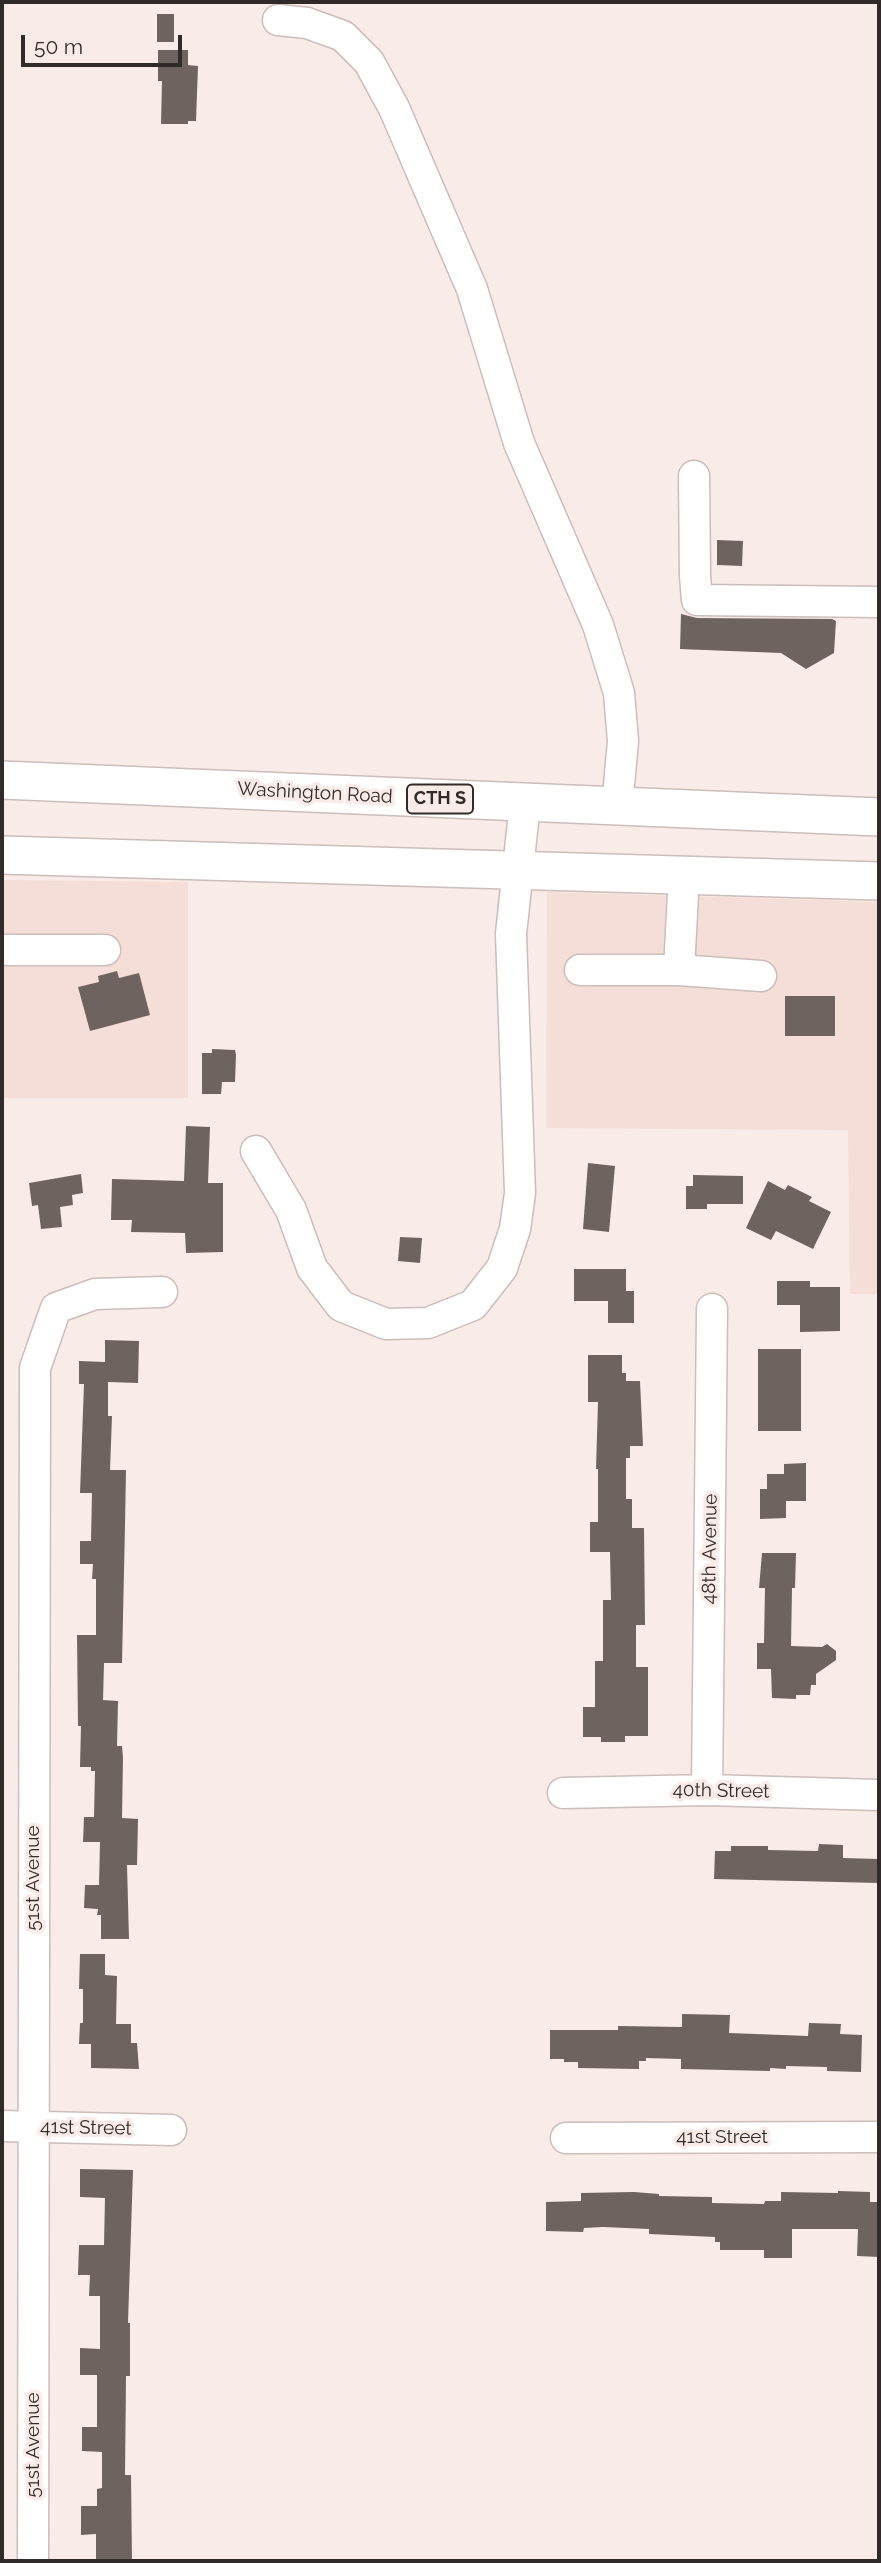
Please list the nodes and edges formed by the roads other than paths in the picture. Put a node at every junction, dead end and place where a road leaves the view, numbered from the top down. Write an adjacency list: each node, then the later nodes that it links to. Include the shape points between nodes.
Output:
1 (278, 20): 6 (street, via 307,23 343,36 369,62 394,108 467,277 519,443 598,625 619,693 623,741)
2 (694, 476): 3 (street, via 697,600)
3 (879, 602)
4 (2, 780): 5 (main road, Washington Road / CTH S)
5 (525, 803): 6 (main road, Washington Road / CTH S); 9 (street)
6 (617, 807): 7 (main road, Washington Road / CTH S)
7 (879, 817)
8 (2, 855): 9 (main road)
9 (518, 870): 10 (main road); 17 (street, via 511,934 520,1193 515,1230 502,1268 473,1305 428,1324 386,1324 341,1306 312,1268 292,1210)
10 (684, 875): 11 (main road); 15 (street)
11 (879, 881)
12 (2, 950): 13 (street)
13 (105, 950)
14 (580, 970): 15 (street)
15 (678, 970): 16 (street)
16 (761, 976)
17 (256, 1151)
18 (162, 1292): 24 (street, 51st Avenue, via 95,1294 56,1308 35,1368)
19 (712, 1309): 20 (street, 48th Avenue)
20 (708, 1790): 21 (street, 40th Street); 22 (street, 40th Street)
21 (563, 1793)
22 (879, 1795)
23 (2, 2126): 24 (street, 41st Street)
24 (33, 2127): 25 (street, 41st Street); 28 (street, 51st Avenue)
25 (171, 2130)
26 (879, 2137): 27 (street, 41st Street)
27 (566, 2138)
28 (33, 2561)

